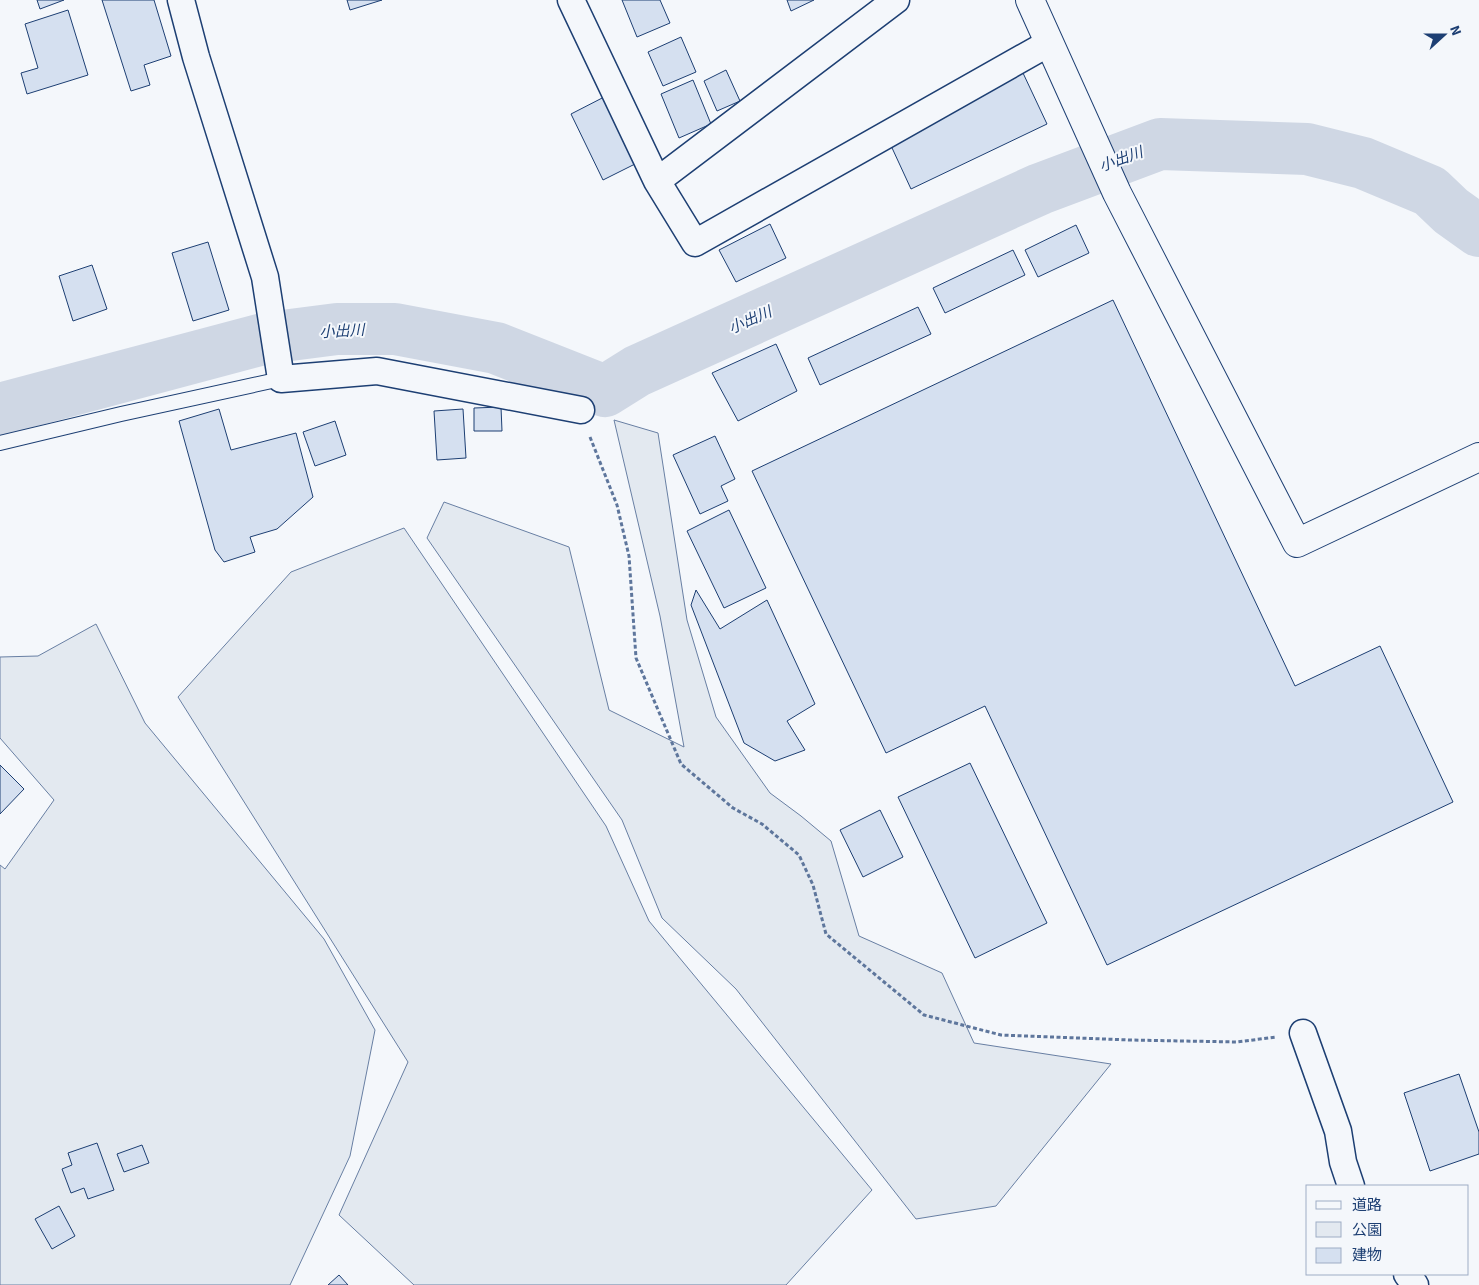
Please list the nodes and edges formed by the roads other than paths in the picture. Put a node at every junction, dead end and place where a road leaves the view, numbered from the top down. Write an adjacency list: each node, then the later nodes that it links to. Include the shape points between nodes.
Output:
1 (181, 0): 7 (street, via 265,278)
2 (571, 0): 6 (street)
3 (896, 0): 6 (street)
4 (1030, 0): 5 (street)
5 (1049, 42): 6 (street, via 695,243); 10 (street, via 1117,193 1297,543)
6 (657, 181)
7 (279, 369): 8 (street, via 377,371); 9 (lane, via 120,414)
8 (581, 410)
9 (0, 443)
10 (1479, 457)
11 (1303, 1033): 12 (street, via 1338,1130 1342,1162)
12 (1351, 1185)

